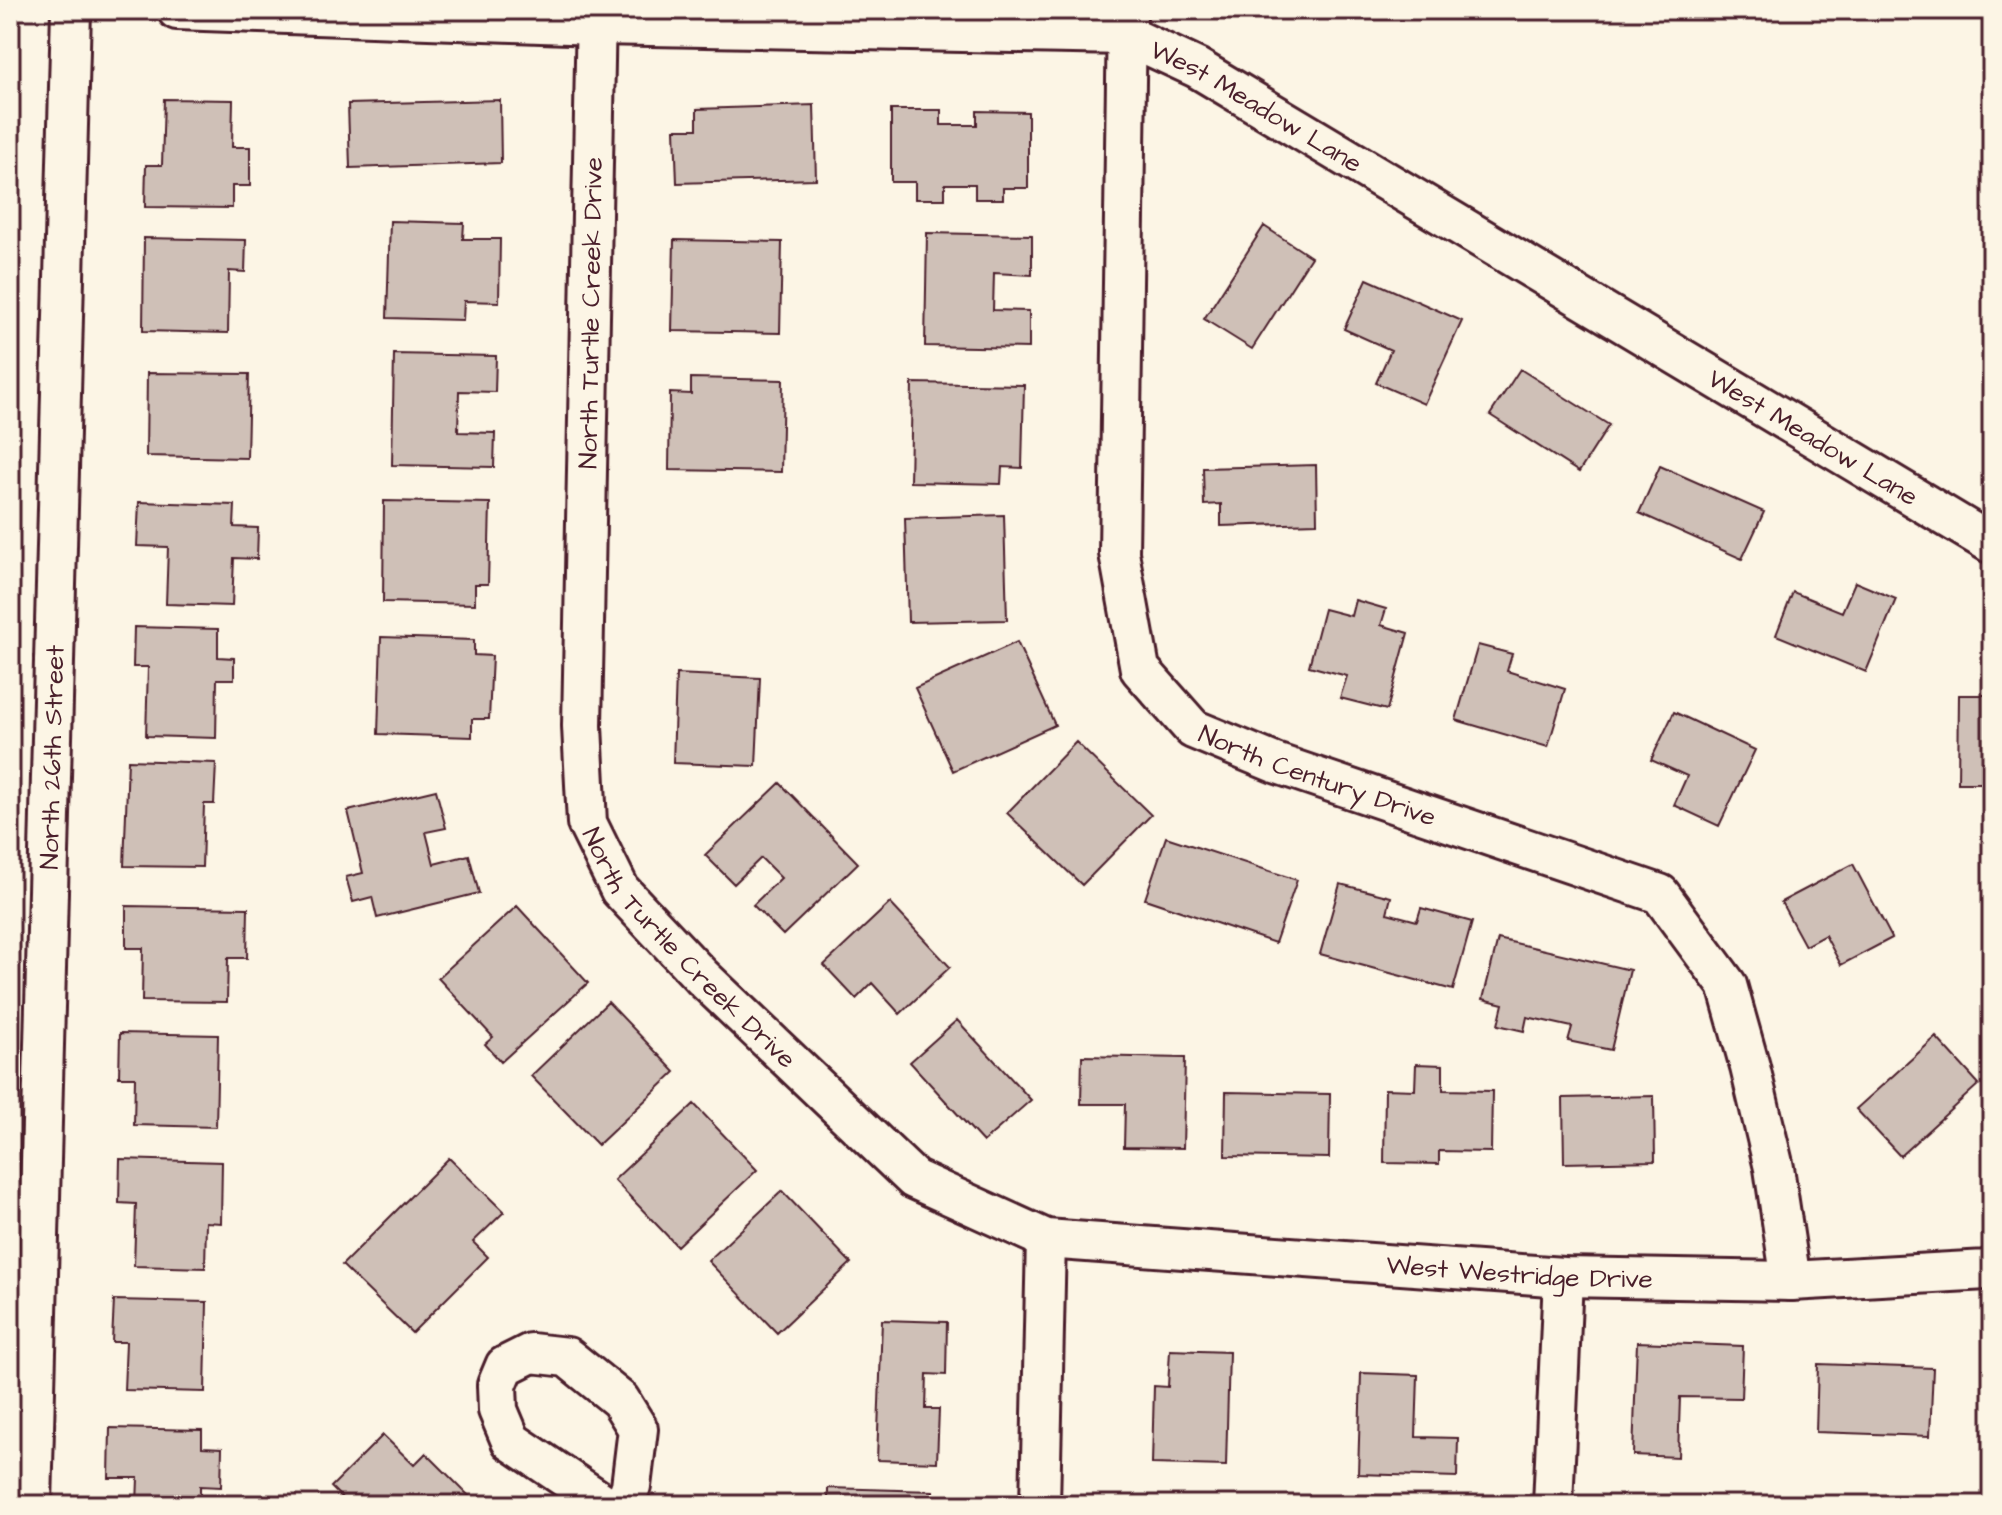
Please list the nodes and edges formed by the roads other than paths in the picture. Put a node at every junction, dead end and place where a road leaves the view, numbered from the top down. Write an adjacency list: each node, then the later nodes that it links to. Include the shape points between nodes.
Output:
1 (71, 10): 10 (street, North 26th Street)
2 (177, 10): 3 (street, West Meadow Lane)
3 (596, 18): 4 (street, West Meadow Lane); 6 (street, North Turtle Creek Drive, via 582,726 587,823 620,890 702,977 914,1179)
4 (1126, 23): 5 (street, West Meadow Lane); 9 (street, North Century Drive, via 1119,553 1140,669 1193,729 1275,763 1660,894 1727,985 1774,1168)
5 (1992, 544)
6 (1046, 1239): 8 (street, West Westridge Drive); 13 (street)
7 (1992, 1267): 9 (street, West Westridge Drive)
8 (1563, 1277): 9 (street, West Westridge Drive); 14 (street)
9 (1791, 1281)
10 (32, 1505)
11 (606, 1505): 12 (street, via 511,1441 498,1410 497,1385 505,1366 531,1353 567,1357 620,1400 638,1429)
12 (624, 1505)
13 (1040, 1505)
14 (1553, 1505)

